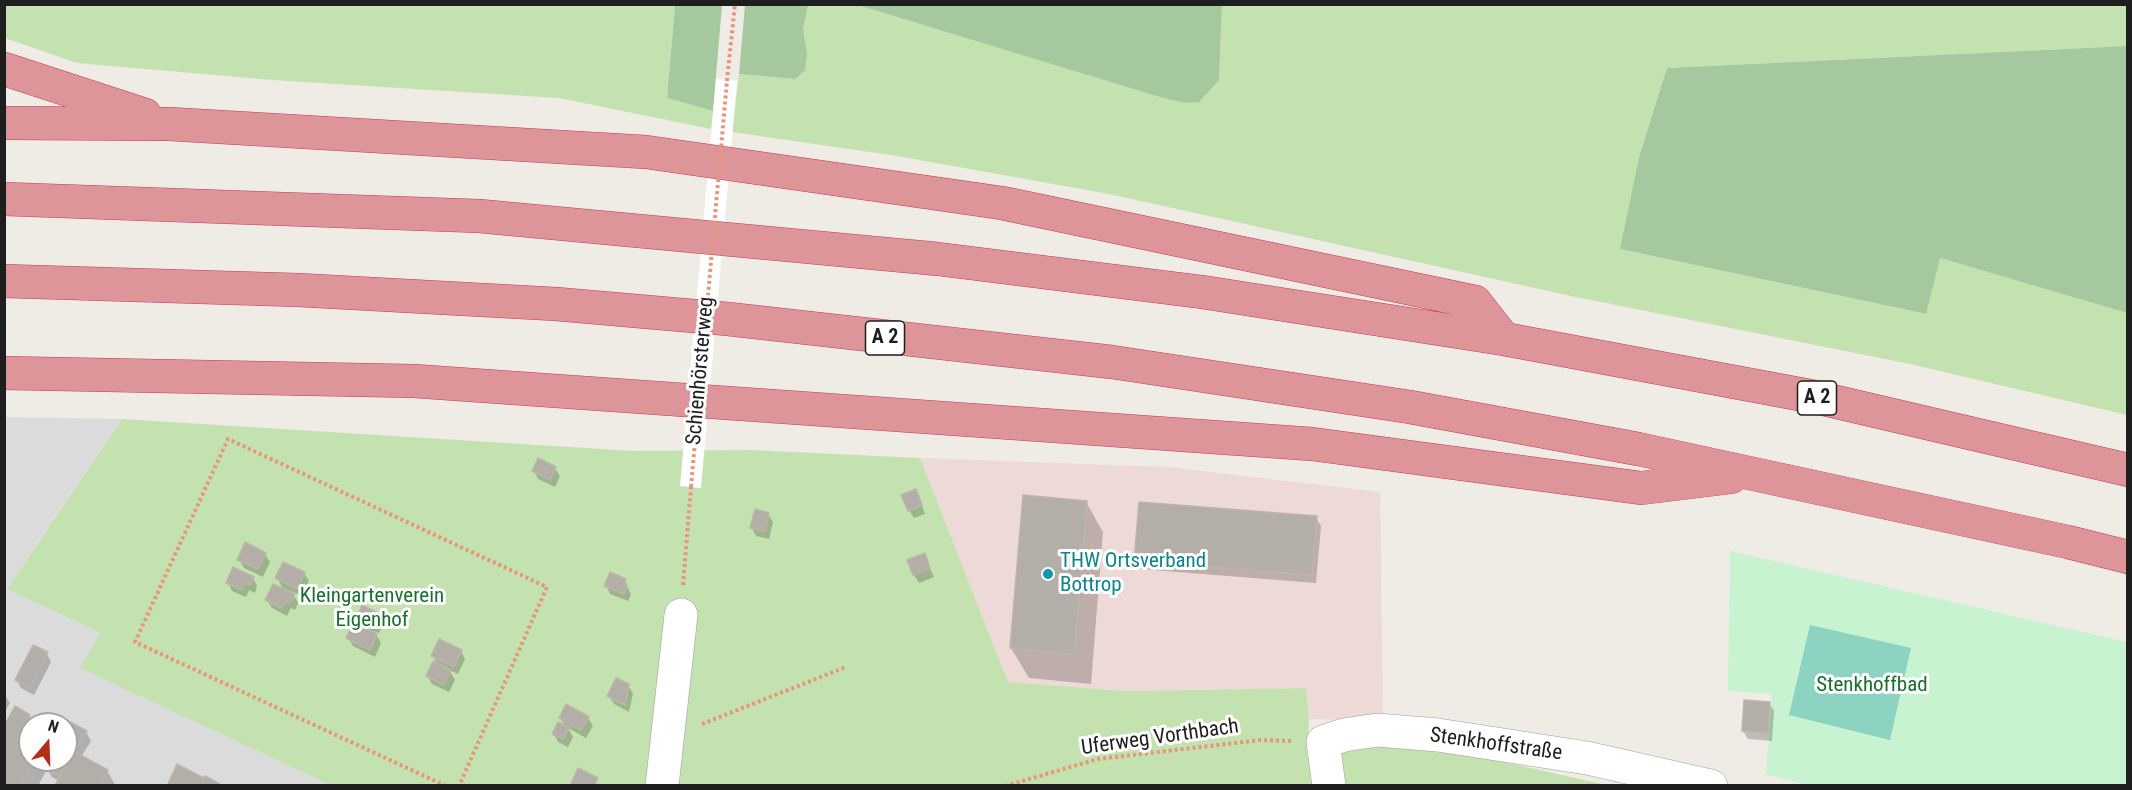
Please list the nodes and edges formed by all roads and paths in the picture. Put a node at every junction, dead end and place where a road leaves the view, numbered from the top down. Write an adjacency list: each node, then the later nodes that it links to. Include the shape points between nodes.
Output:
1 (735, 4): 12 (path, Schienhörsterweg, bridge)
2 (4, 69): 4 (highway)
3 (4, 123): 4 (highway)
4 (169, 124): 7 (highway, via 646,152 1002,203 1475,302)
5 (4, 199): 7 (highway, A 2, via 478,216 689,234 938,259 1191,291)
6 (4, 281): 10 (highway, A 2, via 556,304 728,319 1112,362 1421,409)
7 (1504, 339): 9 (highway, A 2, via 1815,397)
8 (4, 373): 10 (highway, via 414,381 1300,443 1641,488)
9 (2127, 470)
10 (1757, 473): 11 (highway, A 2)
11 (2127, 557)
12 (681, 615): 14 (lane)
13 (846, 667): 14 (path)
14 (667, 738): 18 (lane)
15 (1326, 762): 19 (path, Uferweg Vorthbach, via 1261,740 1098,759); 20 (lane, Stenkhoffstraße, via 1344,735 1377,730 1438,735 1587,758)
16 (446, 786): 17 (path, via 135,642 228,439 547,587)
17 (459, 786)
18 (662, 786)
19 (1005, 786)
20 (1711, 786)

